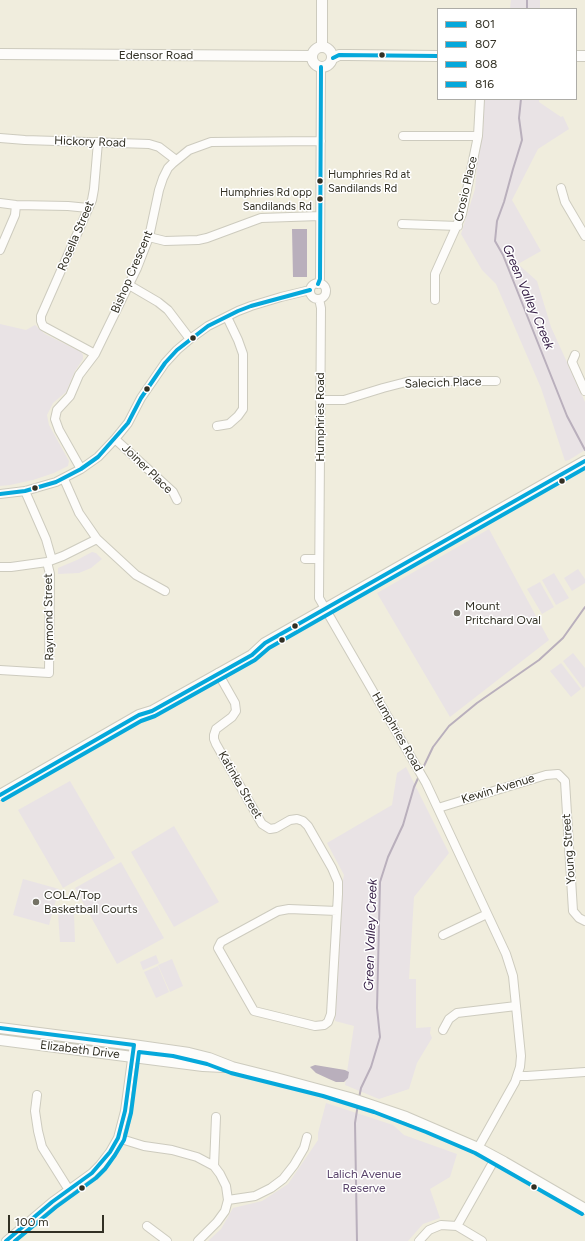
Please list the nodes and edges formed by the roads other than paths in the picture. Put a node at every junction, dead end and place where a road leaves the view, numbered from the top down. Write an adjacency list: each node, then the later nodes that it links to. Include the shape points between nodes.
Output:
1 (322, 0): 2 (main road)
2 (322, 46): 4 (main road, via 316,49); 6 (main road, via 329,49)
3 (0, 54): 4 (main road, Edensor Road)
4 (312, 56): 7 (main road, via 316,65)
5 (437, 56): 6 (main road, via 339,55)
6 (333, 58): 7 (main road, via 328,65)
7 (322, 67): 12 (street)
8 (480, 100): 10 (street, Crosio Place)
9 (403, 136): 10 (street)
10 (478, 136): 21 (street, Crosio Place)
11 (0, 138): 13 (street, Hickory Road)
12 (321, 141): 14 (street, Bishop Crescent, via 211,142 189,150); 19 (street)
13 (98, 142): 14 (street, Hickory Road, via 149,144 159,147); 18 (street, Rosella Street, via 94,189)
14 (176, 160): 23 (street, Bishop Crescent, via 163,178)
15 (562, 188): 22 (street, via 565,202)
16 (0, 203): 17 (street)
17 (16, 205): 18 (street); 24 (street)
18 (88, 208): 32 (street, Rosella Street, via 41,321 43,326)
19 (320, 216): 23 (street, via 261,218 198,240 165,241); 25 (street)
20 (402, 224): 21 (street)
21 (458, 226): 29 (street, Crosio Place, via 435,274)
22 (585, 236)
23 (149, 237): 26 (street, Bishop Crescent)
24 (0, 250)
25 (318, 284): 27 (street); 28 (street, via 324,287 325,291 324,296)
26 (129, 285): 31 (street, via 168,310); 32 (street, Bishop Crescent)
27 (310, 290): 28 (street, via 313,297); 30 (street, via 251,306)
28 (319, 299): 36 (street, Humphries Road)
29 (435, 300)
30 (227, 317): 31 (street); 37 (street, via 243,354 243,408 229,424)
31 (190, 339): 38 (street, via 165,363)
32 (96, 354): 40 (street, Bishop Crescent, via 79,374 70,396 58,410 55,419)
33 (575, 355): 35 (street, via 572,362)
34 (496, 381): 36 (street, Salecich Place, via 410,381 344,400)
35 (585, 391)
36 (320, 400): 47 (street, Humphries Road)
37 (217, 426)
38 (116, 439): 40 (street); 44 (street, Joiner Place, via 173,492)
39 (585, 461): 51 (main road)
40 (82, 469): 41 (street)
41 (64, 479): 42 (street); 45 (street, via 80,513)
42 (25, 491): 43 (street); 48 (street, Raymond Street, via 46,539)
43 (0, 494)
44 (177, 500)
45 (97, 539): 48 (street); 50 (street, via 136,575)
46 (305, 559): 47 (street)
47 (319, 559): 51 (street, Humphries Road, via 319,595)
48 (49, 561): 49 (street, via 11,567); 53 (street, Raymond Street, via 49,673)
49 (0, 566)
50 (165, 592)
51 (326, 609): 52 (main road); 58 (street, Humphries Road, via 418,768)
52 (265, 643): 54 (main road, via 252,655); 55 (main road, via 208,672 149,706)
53 (0, 670)
54 (218, 674): 55 (main road, via 152,711); 59 (street, Katinka Street, via 235,703 236,711 216,729 216,744 262,824 270,829 297,819 308,826 338,882)
55 (139, 715): 57 (main road)
56 (558, 774): 58 (street, Kewin Avenue, via 546,775); 61 (street, Young Street, via 565,781 573,910)
57 (0, 795)
58 (438, 808): 60 (street, Humphries Road)
59 (337, 910): 59 (street, Katinka Street, via 331,1014 328,1022 315,1026 254,1011 218,948 221,942 278,911 289,908)
60 (487, 914): 62 (street); 63 (street, Humphries Road, via 511,966)
61 (585, 921)
62 (443, 935)
63 (516, 1006): 65 (street, via 457,1013 449,1019); 71 (street, Humphries Road, via 521,1056)
64 (0, 1028): 67 (main road, Elizabeth Drive)
65 (443, 1030)
66 (0, 1040): 68 (main road, Elizabeth Drive)
67 (134, 1045): 68 (street); 69 (main road, Elizabeth Drive, via 209,1058)
68 (132, 1056): 69 (main road, Elizabeth Drive); 75 (street, via 125,1111)
69 (232, 1068): 76 (main road, Elizabeth Drive, via 376,1106)
70 (585, 1072): 71 (street)
71 (518, 1076): 76 (street, Humphries Road)
72 (37, 1095): 79 (street, via 35,1111 42,1148)
73 (216, 1117): 78 (street)
74 (307, 1137): 80 (street, via 304,1148 283,1179 255,1196)
75 (118, 1138): 78 (street, via 144,1146 172,1150); 79 (street, via 100,1165)
76 (478, 1148): 77 (main road, Elizabeth Drive)
77 (496, 1158): 81 (main road, Elizabeth Drive); 83 (street)
78 (214, 1166): 80 (street, via 226,1186)
79 (69, 1190): 84 (street)
80 (228, 1200): 86 (street, via 225,1211 217,1222)
81 (585, 1209)
82 (147, 1226): 85 (street)
83 (457, 1226): 87 (street, via 441,1225 429,1230); 88 (street)
84 (6, 1241)
85 (167, 1241)
86 (198, 1241)
87 (419, 1241)
88 (482, 1241)

